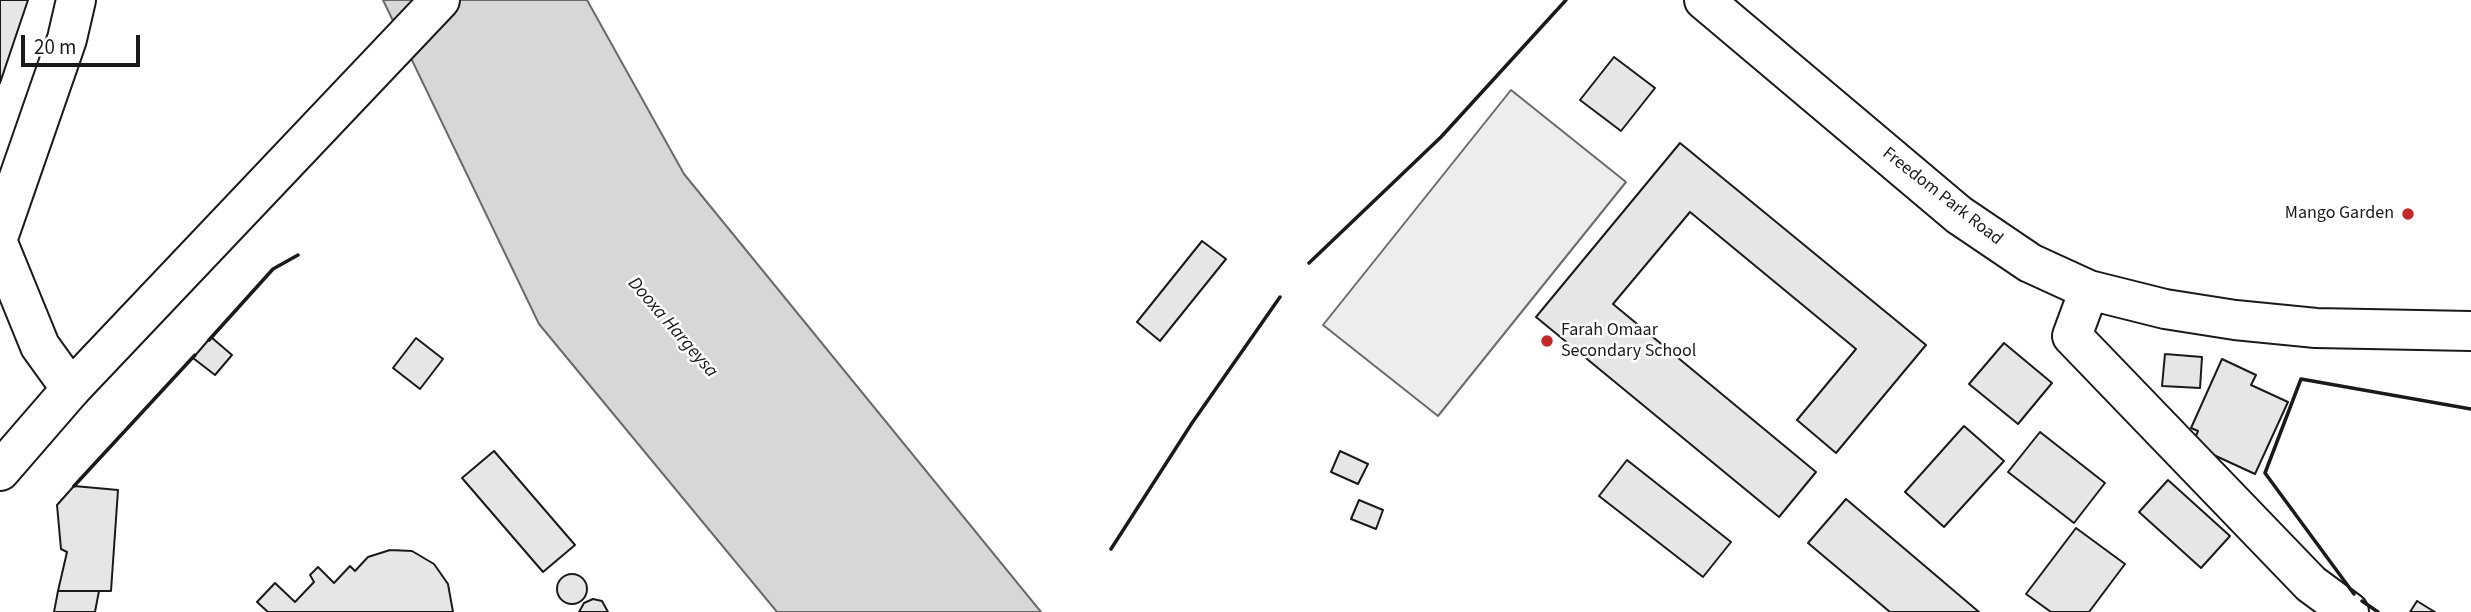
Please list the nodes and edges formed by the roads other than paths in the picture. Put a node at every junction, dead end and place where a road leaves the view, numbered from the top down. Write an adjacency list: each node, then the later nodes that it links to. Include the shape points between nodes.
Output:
1 (76, 0): 4 (street, via 67,39)
2 (440, 0): 8 (street)
3 (1723, 6): 6 (street, Freedom Park Road, via 1959,215 2030,263)
4 (0, 232)
5 (0, 247): 8 (street, via 40,346)
6 (2089, 290): 7 (street, Freedom Park Road, via 2235,320 2316,328); 10 (street, via 2072,336 2311,584)
7 (2471, 331)
8 (71, 389): 9 (street)
9 (0, 471)
10 (2349, 612)

